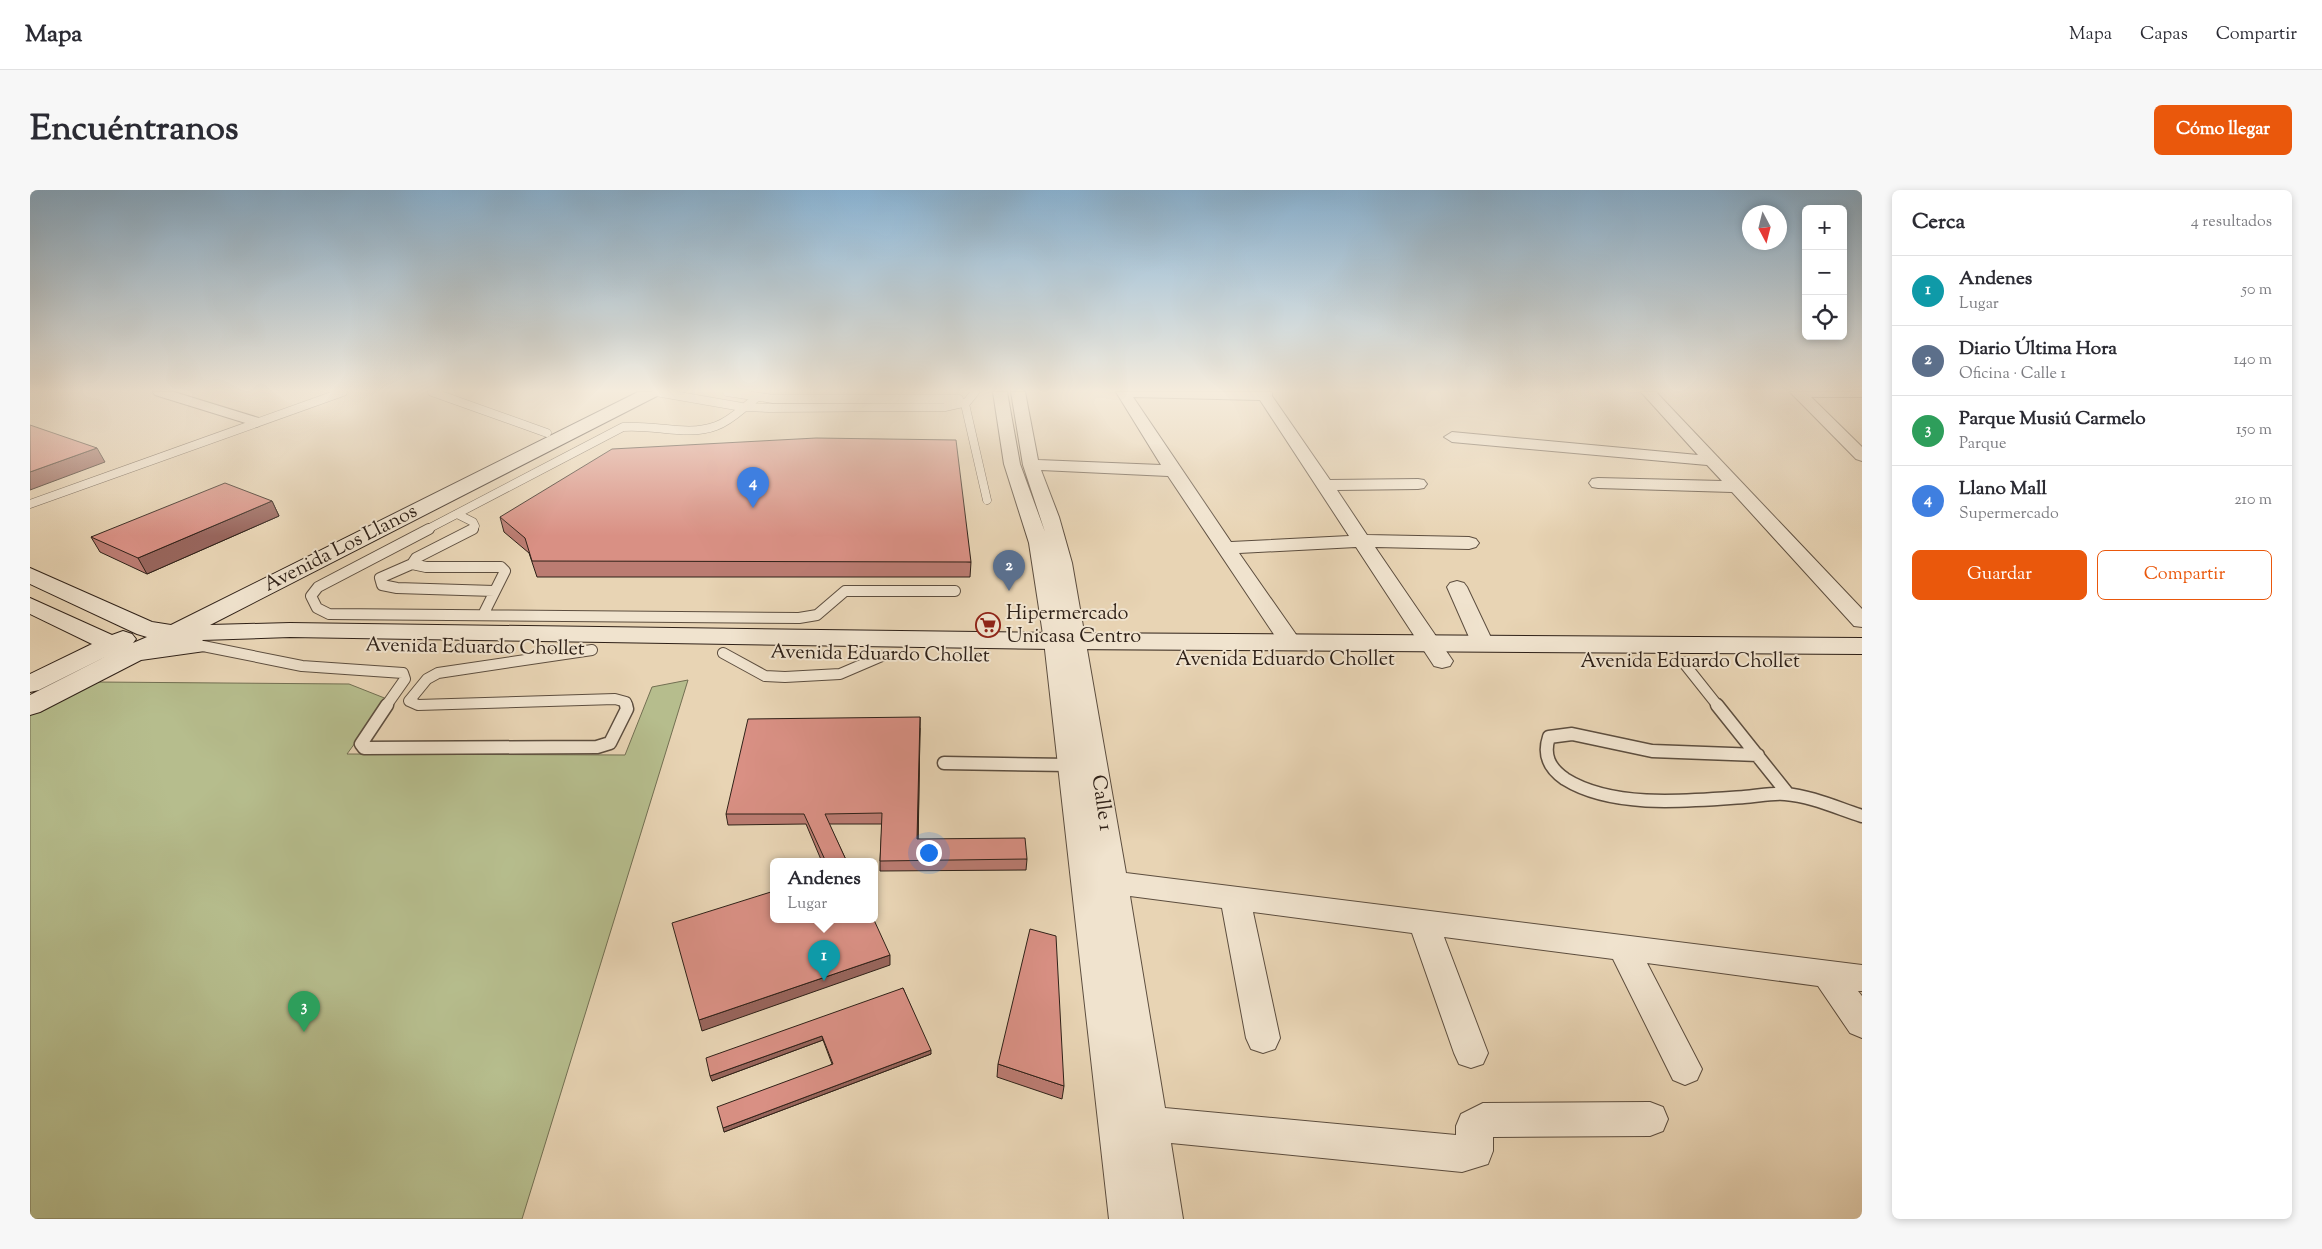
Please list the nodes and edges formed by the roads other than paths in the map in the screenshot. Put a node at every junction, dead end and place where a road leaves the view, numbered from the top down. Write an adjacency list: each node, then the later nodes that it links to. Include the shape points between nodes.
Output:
1 (207, 440): 22 (lane)
2 (533, 440): 36 (street, Avenida Los Llanos, via 221,594)
3 (557, 440): 35 (street, Avenida Los Llanos)
4 (597, 440): 23 (lane)
5 (973, 440): 21 (lane)
6 (1008, 440): 43 (street, Calle 1, via 1012,464 1039,543)
7 (1027, 440): 15 (street, Calle 1)
8 (1154, 440): 16 (street)
9 (1295, 440): 19 (street)
10 (1475, 440): 14 (street)
11 (1693, 440): 14 (street)
12 (1846, 440): 13 (street)
13 (1862, 456)
14 (1713, 461): 20 (street)
15 (1031, 465): 16 (street); 43 (street, Calle 1, via 1053,527)
16 (1173, 471): 26 (street)
17 (1598, 483): 20 (street)
18 (1418, 484): 19 (street)
19 (1325, 485): 24 (street)
20 (1737, 487): 34 (street)
21 (987, 500)
22 (30, 504)
23 (457, 514): 27 (lane, via 474,522 470,532 416,558); 33 (lane, via 318,587 312,602 317,609 329,614)
24 (1364, 541): 25 (street); 26 (street); 44 (street)
25 (1469, 543)
26 (1224, 548): 37 (street)
27 (412, 564): 30 (lane, via 426,567 501,567 505,571); 30 (lane, via 380,578 382,585)
28 (30, 575): 36 (street)
29 (1458, 587): 39 (street)
30 (494, 591): 33 (lane)
31 (955, 591): 33 (lane, via 845,591 817,615 799,618)
32 (30, 605): 38 (street)
33 (483, 615)
34 (1862, 621)
35 (177, 633): 36 (street, Avenida Los Llanos); 43 (street, Avenida Eduardo Chollet, via 290,630)
36 (142, 641): 38 (street, Avenida Los Llanos); 40 (street, Avenida Eduardo Chollet); 48 (street, Avenida Los Llanos)
37 (1291, 643): 43 (street, Avenida Eduardo Chollet); 44 (street, Avenida Eduardo Chollet)
38 (111, 644): 47 (street, Avenida Los Llanos)
39 (1483, 644): 41 (street, Avenida Eduardo Chollet); 44 (street, Avenida Eduardo Chollet)
40 (203, 646): 42 (street, Avenida Eduardo Chollet, via 351,645); 42 (lane, via 302,666 403,673 405,679 361,744 364,748 597,747 610,743 627,710 626,702 614,699 418,704 409,700 427,679 438,673)
41 (1862, 646)
42 (592, 650): 43 (street, Avenida Eduardo Chollet, via 882,656)
43 (1067, 650): 44 (street, Avenida Eduardo Chollet); 51 (street, Calle 1); 54 (street, Calle 1)
44 (1436, 652): 45 (street, Avenida Eduardo Chollet)
45 (1683, 662): 46 (street, Avenida Eduardo Chollet); 49 (lane)
46 (1862, 663)
47 (30, 684)
48 (30, 706)
49 (1758, 755): 52 (lane); 52 (lane, via 1652,750 1572,734 1549,737 1545,746 1550,766 1565,781 1610,795 1637,800)
50 (944, 763): 51 (lane)
51 (1070, 765): 54 (street, Calle 1)
52 (1788, 794): 53 (lane)
53 (1862, 816)
54 (1099, 881): 55 (street); 65 (street, Calle 1); 66 (street, Calle 1)
55 (1235, 898): 56 (street); 61 (street)
56 (1423, 922): 57 (street); 62 (street)
57 (1622, 948): 58 (street); 63 (street)
58 (1828, 974): 59 (street); 60 (street)
59 (1862, 978)
60 (1862, 1023)
61 (1263, 1038)
62 (1471, 1053)
63 (1685, 1069)
64 (1650, 1120): 65 (street, via 1483,1120 1474,1126 1475,1151 1462,1154)
65 (1148, 1124): 67 (street, Calle 1)
66 (1128, 1219)
67 (1164, 1219)

